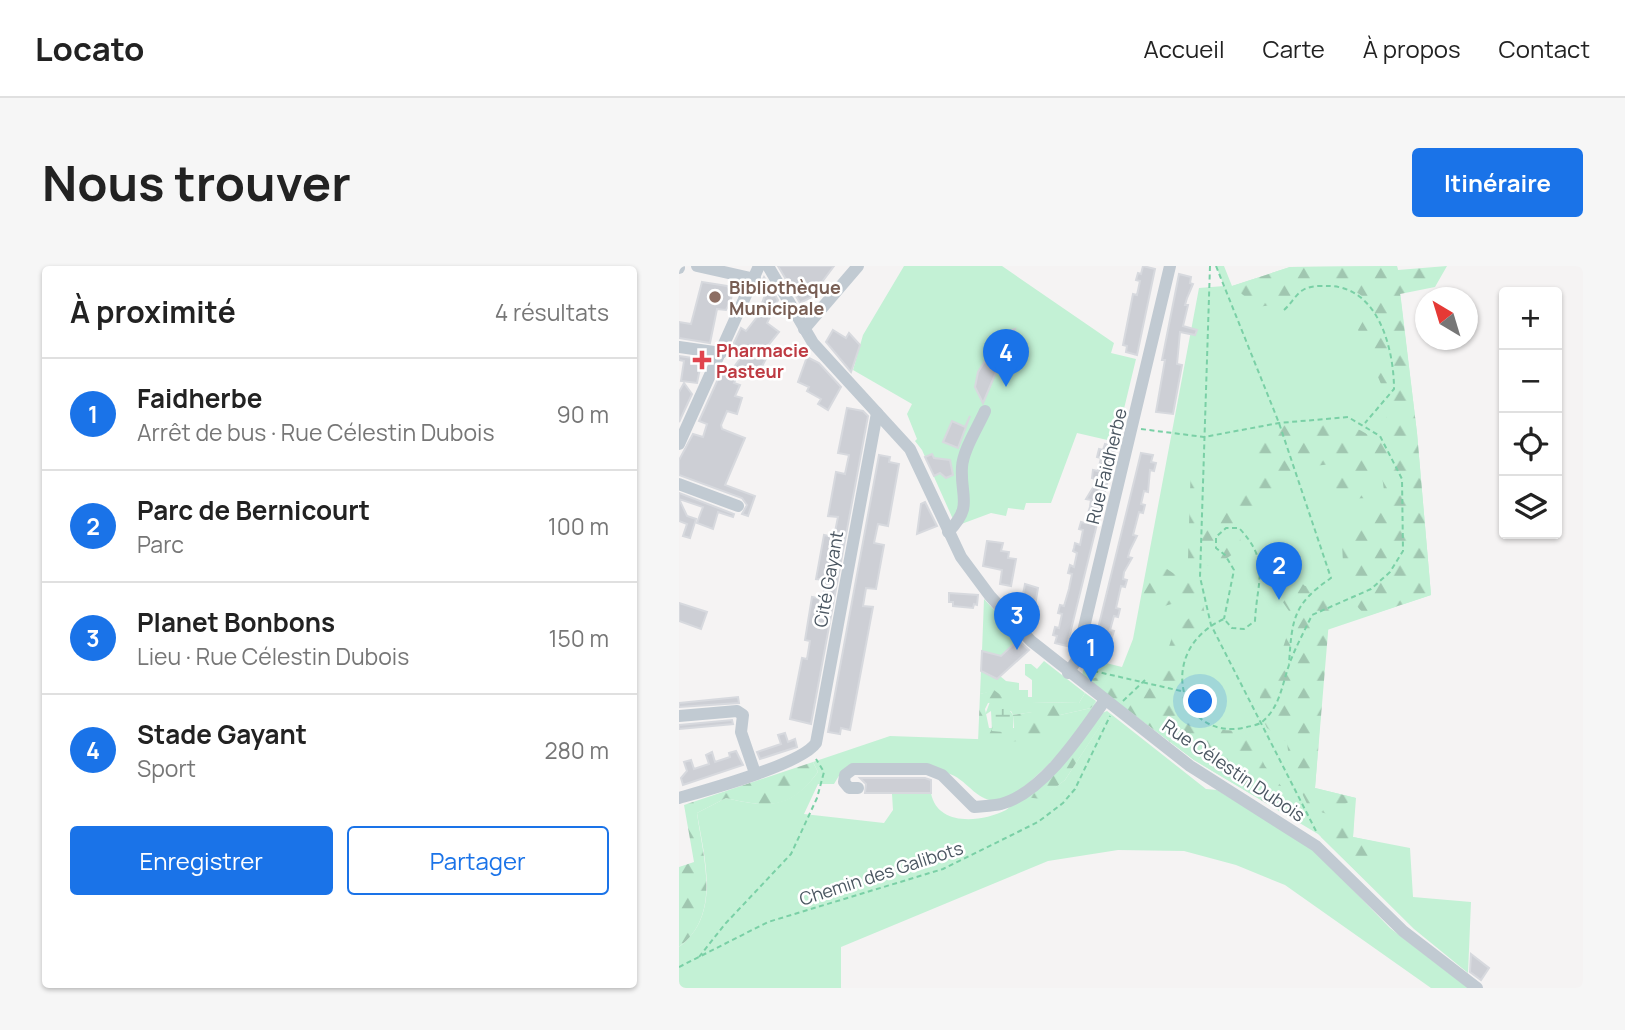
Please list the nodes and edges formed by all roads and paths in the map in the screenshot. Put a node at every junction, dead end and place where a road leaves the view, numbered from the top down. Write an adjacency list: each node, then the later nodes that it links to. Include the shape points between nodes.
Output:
1 (697, 266): 8 (street)
2 (759, 266): 8 (street)
3 (768, 266): 10 (street, Rue Célestin Dubois)
4 (858, 266): 10 (street)
5 (1170, 266): 17 (street, Rue Faidherbe)
6 (1210, 266): 18 (path)
7 (1216, 266): 15 (path)
8 (755, 279): 12 (street)
9 (1284, 310): 16 (path, via 1302,290 1317,286 1336,286 1356,294 1370,307 1384,328 1394,389)
10 (804, 329): 14 (street, Rue Célestin Dubois)
11 (679, 347): 12 (street)
12 (721, 354): 19 (street)
13 (985, 411): 22 (street, via 961,465 965,504 961,519)
14 (877, 413): 22 (street, Rue Célestin Dubois, via 918,461); 32 (street, Cité Gayant, via 817,738)
15 (1279, 423): 16 (path, via 1348,417); 18 (path); 25 (path, via 1331,578 1305,596 1291,628)
16 (1364, 424): 25 (path, via 1380,436 1402,479 1403,551 1390,572 1371,589 1311,615)
17 (1133, 428): 18 (path); 26 (street, Rue Faidherbe)
18 (1204, 437): 24 (path, via 1200,577)
19 (679, 444)
20 (679, 484): 21 (street)
21 (738, 506)
22 (948, 532): 26 (street, Rue Célestin Dubois, via 990,596 1031,641)
23 (1224, 619): 23 (path, via 1231,628 1244,629 1255,621 1261,564 1252,542 1239,528 1226,528 1216,537 1216,548 1234,570); 24 (path)
24 (1211, 625): 28 (path, via 1195,637 1182,661); 31 (path)
25 (1289, 665): 31 (path, via 1284,688)
26 (1072, 667): 27 (path); 29 (street, Rue Célestin Dubois)
27 (1145, 680): 28 (path); 29 (path)
28 (1183, 691): 31 (path, via 1196,714 1214,726 1234,730)
29 (1110, 704): 34 (street, via 1024,793 1002,804 974,807 942,775 927,769 853,769 844,782 849,788); 36 (street, Rue Célestin Dubois, via 1190,766); 37 (path, Chemin des Galibots, via 1075,789 1038,822 943,869 768,922)
30 (679, 716): 33 (street, via 737,711 743,715 741,732)
31 (1261, 723): 36 (path)
32 (810, 750): 33 (street); 37 (path, via 824,772 791,854)
33 (755, 773): 35 (street)
34 (858, 788)
35 (679, 798)
36 (1322, 850): 39 (street, Rue Célestin Dubois, via 1403,931)
37 (696, 960): 38 (path, Chemin des Galibots)
38 (679, 967)
39 (1477, 988)

